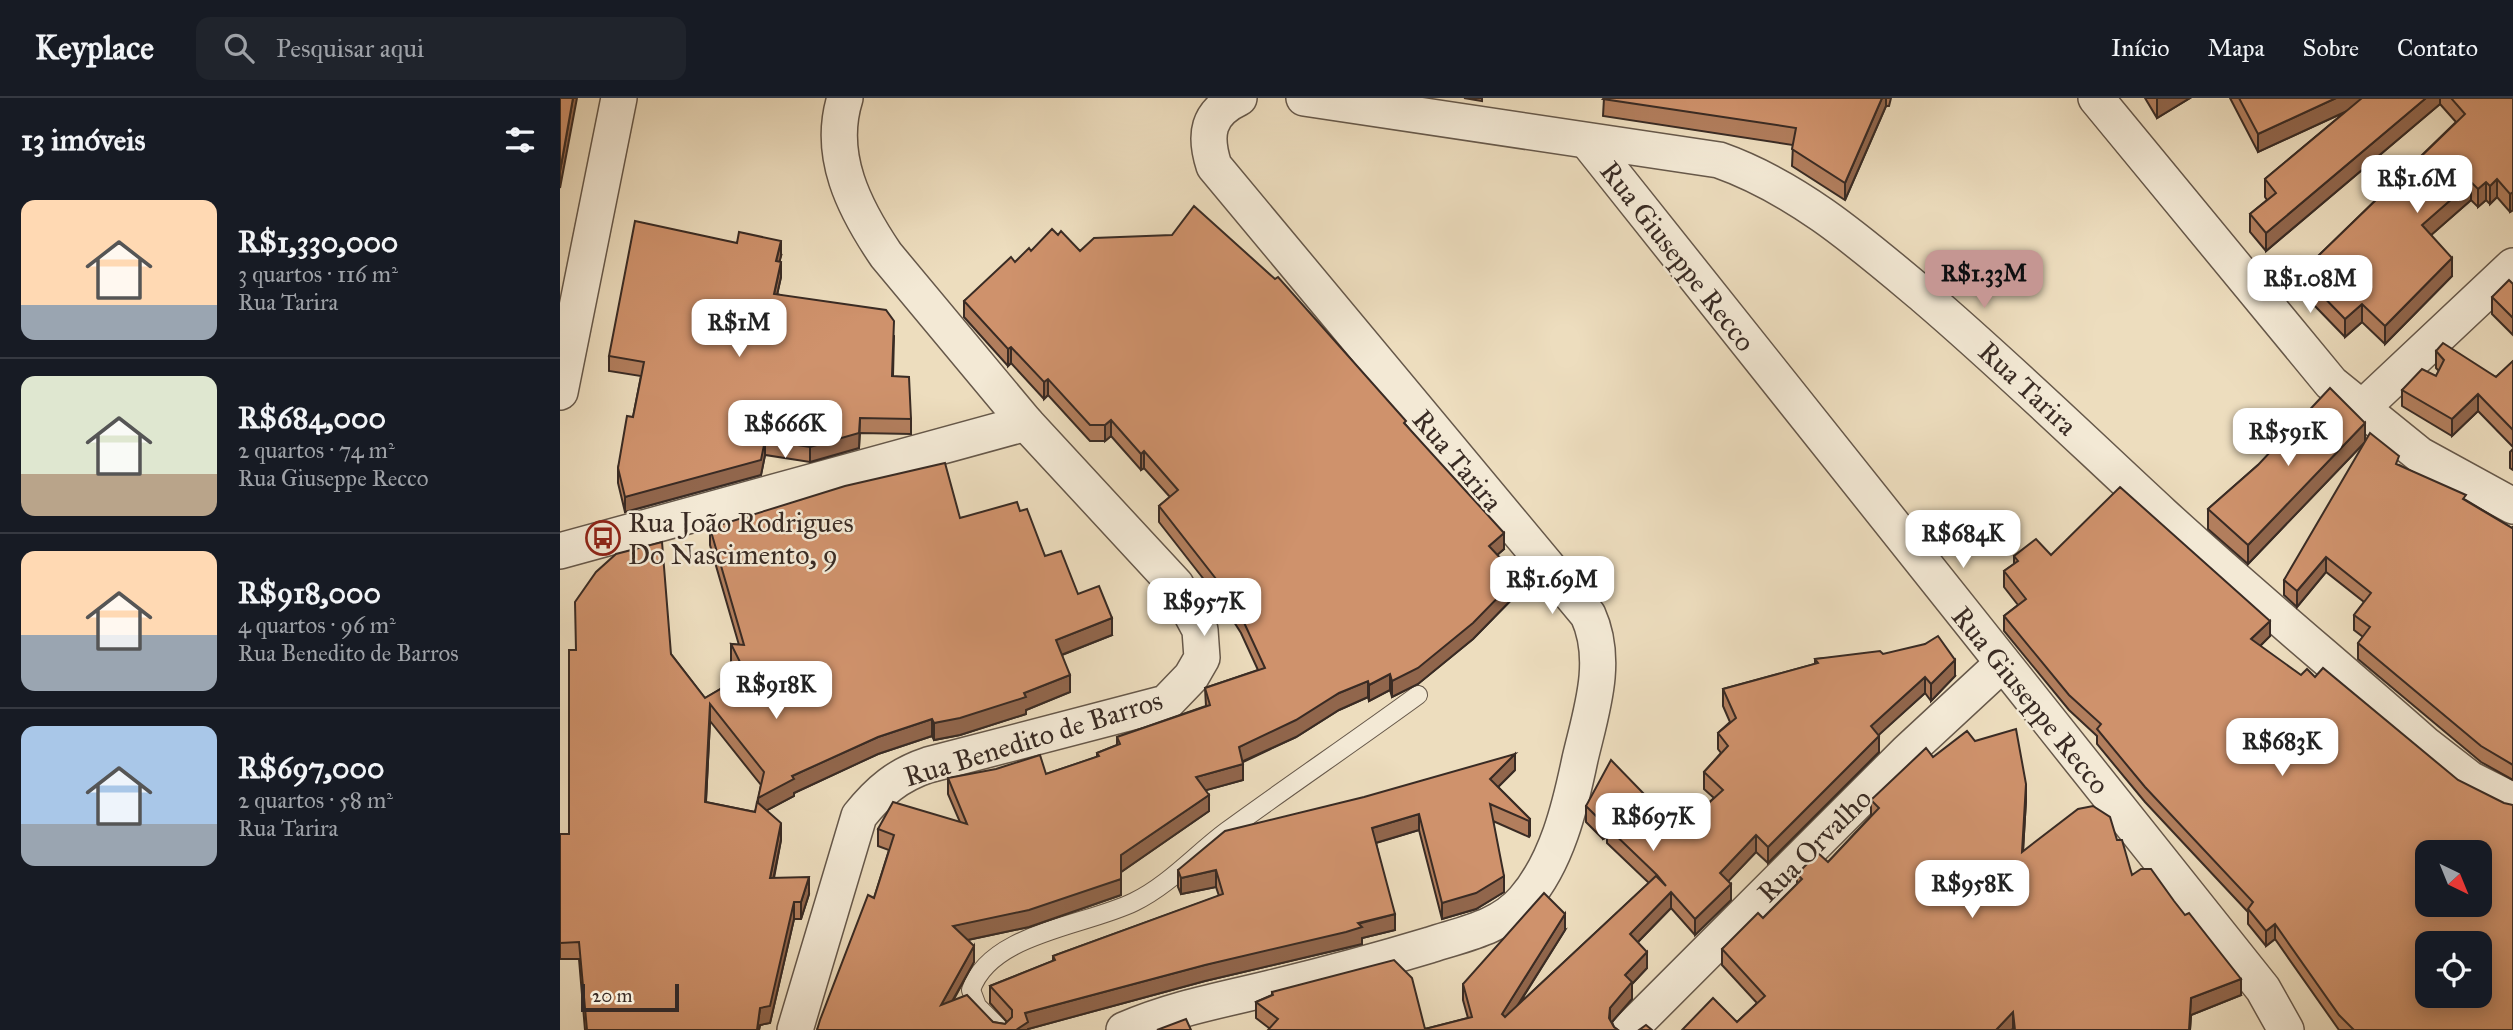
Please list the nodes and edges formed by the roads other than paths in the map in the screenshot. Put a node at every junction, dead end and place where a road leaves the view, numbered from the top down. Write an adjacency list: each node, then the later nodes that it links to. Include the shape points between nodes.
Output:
1 (618, 98): 8 (street)
2 (845, 98): 10 (street, Rua Benedito de Barros, via 838,122 840,154 849,190 867,228)
3 (1239, 98): 18 (street, Rua Tarira, via 1222,106 1211,126 1207,142 1214,166 1588,615 1600,654 1592,709 1563,825 1547,865 1524,900 1504,918 1384,959 1189,1007)
4 (1304, 98): 6 (street, Rua Tarira)
5 (2096, 98): 9 (street, via 2331,383)
6 (1588, 142): 13 (street, Rua Giuseppe Recco); 15 (street, Rua Tarira, via 1719,160 1753,172 1825,216 1972,338 2165,516 2425,744 2470,779)
7 (2513, 266): 9 (street)
8 (560, 393)
9 (2361, 409): 11 (street, via 2420,455)
10 (1026, 423): 12 (street); 16 (street, Rua Benedito de Barros, via 1176,585 1200,630 1202,658 1166,703 928,765 904,773 876,794 859,817)
11 (2513, 506)
12 (560, 551)
13 (2002, 664): 19 (street, Rua Orvalho, via 1907,752); 20 (street, Rua Giuseppe Recco, via 2263,989)
14 (1418, 695): 17 (lane, via 1135,902 994,956 971,990 977,1006)
15 (2513, 802)
16 (795, 1030)
17 (1001, 1030)
18 (1124, 1030)
19 (1629, 1030)
20 (2286, 1030)

